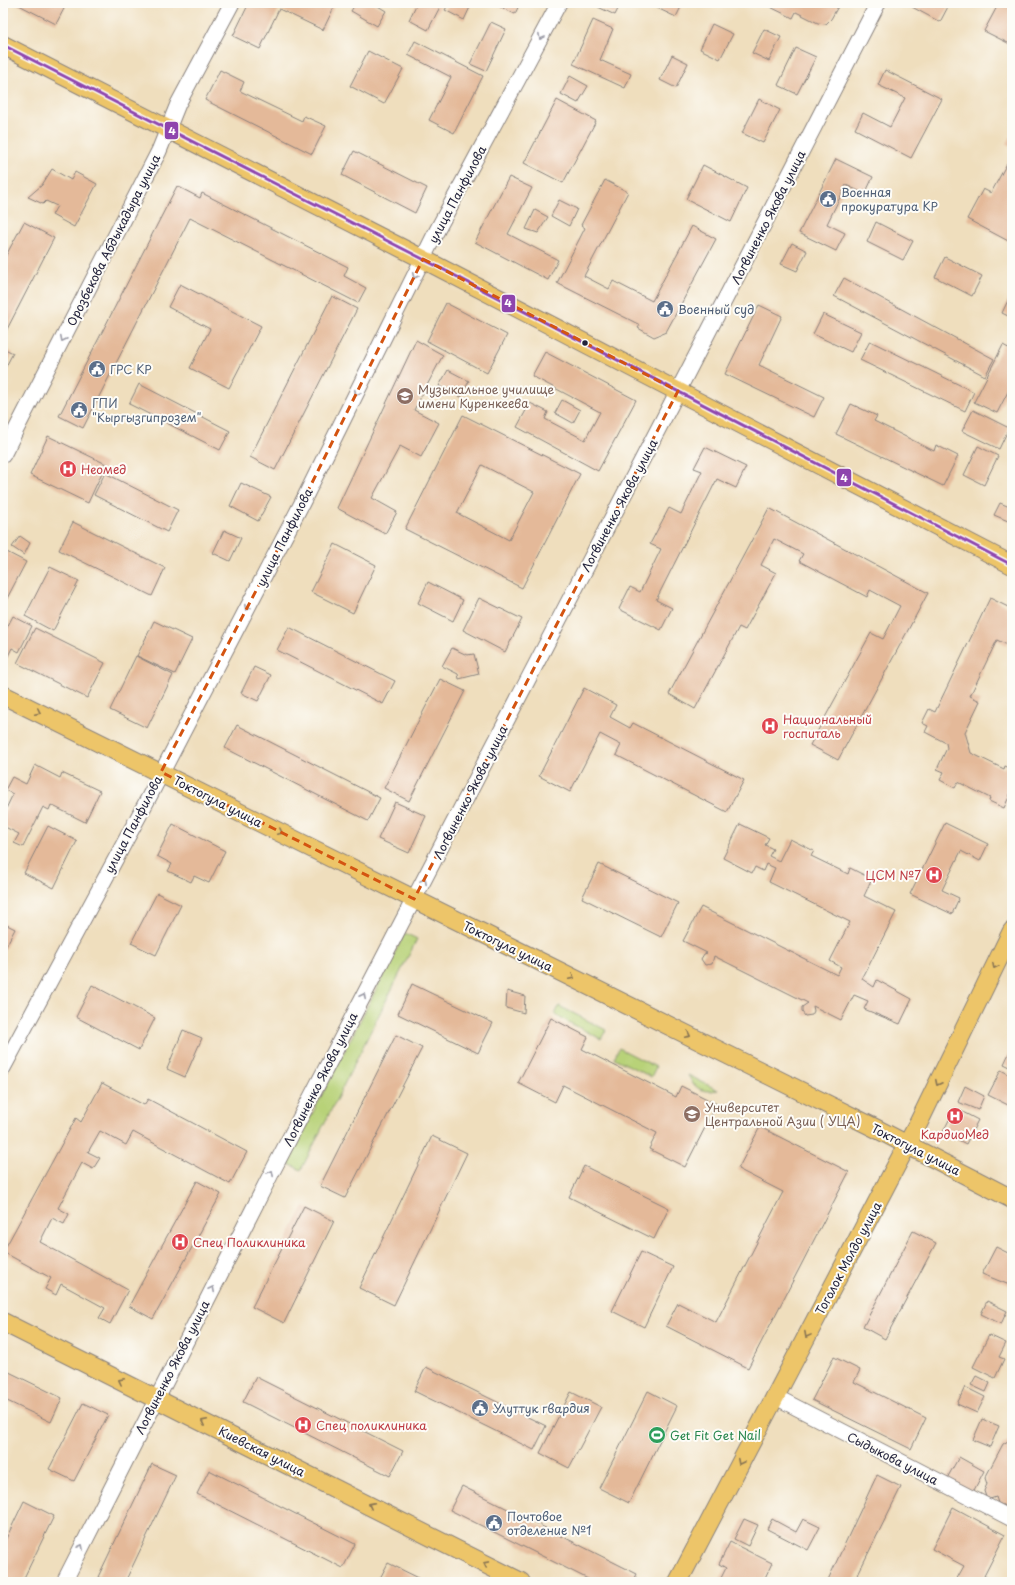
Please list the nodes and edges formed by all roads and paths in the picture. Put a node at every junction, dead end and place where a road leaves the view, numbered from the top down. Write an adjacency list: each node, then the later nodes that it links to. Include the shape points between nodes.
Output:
1 (232, 3): 5 (street, Орозбекова Абдыкадыра улица, via 178,104)
2 (559, 3): 6 (street, улица Панфилова, one-way to 6)
3 (878, 3): 7 (street, Логвиненко Якова улица)
4 (3, 45): 5 (main road)
5 (168, 129): 6 (main road); 8 (street, Орозбекова Абдыкадыра улица, one-way to 8)
6 (423, 259): 7 (main road); 11 (street, улица Панфилова, one-way to 11, via 302,503)
7 (678, 392): 9 (main road); 12 (street, Логвиненко Якова улица, one-way to 7)
8 (3, 455)
9 (1012, 565)
10 (3, 695): 11 (main road, Токтогула улица, one-way to 11)
11 (161, 772): 12 (main road, Токтогула улица, one-way to 12); 14 (street, улица Панфилова)
12 (414, 899): 15 (main road, Токтогула улица, one-way to 15); 19 (street, Логвиненко Якова улица, one-way to 12)
13 (1012, 931): 15 (main road, Тоголок Молдо улица, one-way to 15)
14 (3, 1068)
15 (908, 1144): 16 (main road, Токтогула улица); 18 (main road, Тоголок Молдо улица, one-way to 18)
16 (1012, 1199)
17 (3, 1322): 19 (main road, Киевская улица, one-way to 17)
18 (774, 1396): 20 (street, Сыдыкова улица); 23 (main road, Тоголок Молдо улица, one-way to 23)
19 (156, 1399): 21 (street, Логвиненко Якова улица, one-way to 19); 22 (main road, Киевская улица, one-way to 19)
20 (1012, 1518)
21 (64, 1582)
22 (521, 1582)
23 (678, 1582)

